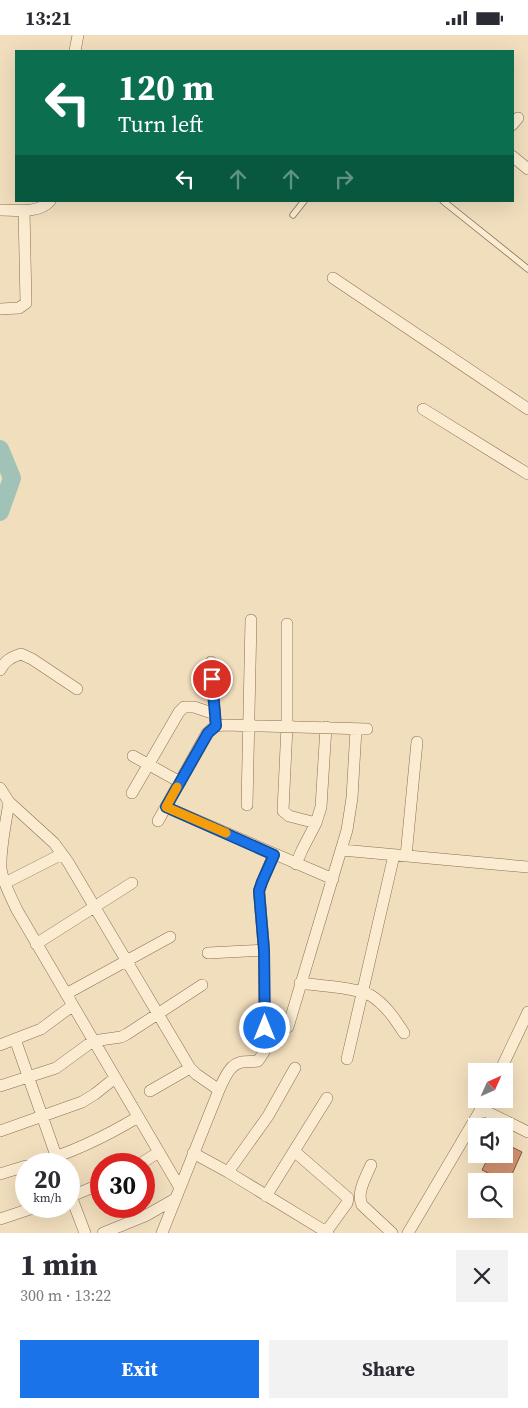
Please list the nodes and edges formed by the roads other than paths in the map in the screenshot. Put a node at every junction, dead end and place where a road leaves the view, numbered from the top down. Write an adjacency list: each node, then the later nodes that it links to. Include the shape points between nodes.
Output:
1 (78, 35): 2 (street)
2 (76, 50)
3 (514, 158): 4 (street)
4 (528, 169)
5 (49, 202): 9 (street, via 45,206)
6 (303, 202): 10 (lane)
7 (444, 202): 11 (lane)
8 (0, 210): 9 (street)
9 (24, 210): 13 (street, via 26,303 19,308)
10 (293, 215)
11 (528, 269)
12 (333, 278): 15 (street)
13 (0, 309)
14 (423, 409): 16 (street)
15 (528, 409)
16 (528, 475)
17 (251, 620): 23 (street)
18 (287, 624): 25 (street)
19 (211, 662): 22 (street)
20 (0, 670): 21 (street, via 4,663 21,654)
21 (77, 689)
22 (215, 713): 24 (street); 29 (street, via 184,707)
23 (248, 725): 24 (street); 25 (street); 34 (street)
24 (216, 726): 30 (street, via 208,733)
25 (287, 726): 26 (street); 37 (street, via 283,811 289,816)
26 (326, 727): 37 (street, via 321,807); 38 (street, via 362,729)
27 (417, 742): 41 (street)
28 (133, 756): 29 (street)
29 (148, 765): 30 (street); 32 (street)
30 (180, 783): 35 (street)
31 (0, 788): 33 (street)
32 (132, 793)
33 (9, 802): 39 (street); 44 (street)
34 (247, 805)
35 (166, 807): 36 (street); 40 (street)
36 (158, 821)
37 (316, 823): 42 (street)
38 (342, 850): 41 (street); 45 (street)
39 (62, 854): 46 (street); 48 (street)
40 (274, 855): 42 (street); 51 (street, via 259,891)
41 (400, 855): 43 (street); 56 (street)
42 (296, 864): 45 (street)
43 (528, 867)
44 (1, 870): 46 (street)
45 (333, 879): 54 (street)
46 (5, 883): 50 (street)
47 (132, 883): 48 (street)
48 (95, 908): 50 (street); 53 (street)
49 (170, 937): 53 (street)
50 (36, 944): 57 (street)
51 (264, 950): 52 (street); 73 (street, via 264,1052 258,1061 234,1064)
52 (208, 953)
53 (126, 960): 57 (street); 60 (street)
54 (300, 983): 56 (street); 61 (street)
55 (202, 985): 60 (street)
56 (362, 992): 62 (street, via 379,1001); 66 (street)
57 (66, 994): 58 (street)
58 (72, 1006): 63 (street, via 41,1029); 64 (street)
59 (528, 1012): 67 (street)
60 (158, 1014): 64 (street, via 121,1037); 68 (street)
61 (288, 1027)
62 (404, 1033)
63 (15, 1039): 65 (street); 70 (street)
64 (93, 1041): 70 (street, via 56,1068); 71 (street)
65 (0, 1045)
66 (347, 1059)
67 (504, 1063)
68 (190, 1068): 73 (street); 74 (street)
69 (295, 1068): 89 (street, via 268,1116)
70 (28, 1077): 72 (street); 77 (street)
71 (115, 1078): 77 (street, via 82,1102); 78 (street)
72 (0, 1086)
73 (218, 1090): 85 (street)
74 (150, 1091)
75 (327, 1098): 82 (street)
76 (481, 1109): 80 (street); 101 (street)
77 (42, 1117): 79 (street); 83 (street)
78 (138, 1117): 81 (street); 84 (street)
79 (0, 1131)
80 (527, 1131)
81 (159, 1151): 86 (street); 91 (street)
82 (294, 1151): 92 (street); 96 (street, via 348,1198)
83 (55, 1153)
84 (72, 1153)
85 (194, 1153): 89 (street); 91 (street)
86 (155, 1154)
87 (371, 1165): 100 (street, via 360,1200)
88 (15, 1169): 90 (street)
89 (228, 1172): 92 (street)
90 (0, 1174)
91 (177, 1194): 98 (street, via 146,1216); 99 (street)
92 (266, 1195): 96 (street)
93 (15, 1214): 95 (street)
94 (79, 1218): 97 (street)
95 (0, 1219)
96 (327, 1232)
97 (85, 1233)
98 (103, 1233)
99 (162, 1233)
100 (392, 1233)
101 (408, 1233)

